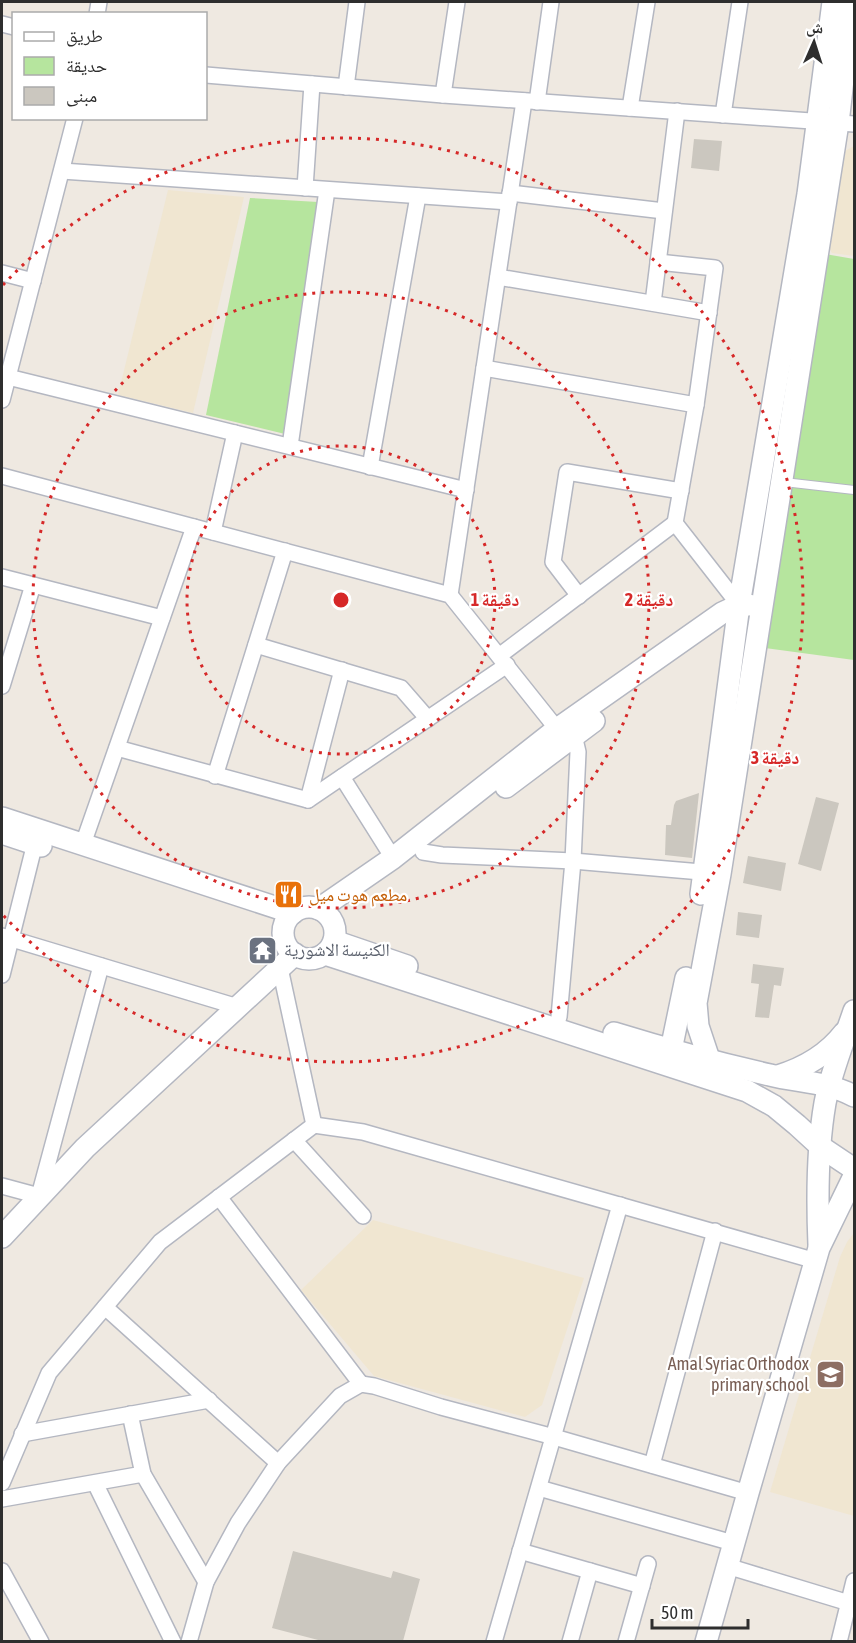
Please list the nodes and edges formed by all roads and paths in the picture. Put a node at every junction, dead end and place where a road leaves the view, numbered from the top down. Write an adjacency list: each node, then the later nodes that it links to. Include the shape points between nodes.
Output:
1 (357, 2): 10 (street)
2 (457, 2): 11 (street)
3 (551, 2): 12 (street)
4 (647, 2): 13 (street)
5 (740, 2): 15 (street)
6 (833, 2): 17 (street)
7 (852, 2): 17 (street)
8 (207, 75): 9 (street)
9 (312, 84): 10 (street); 19 (street)
10 (346, 87): 11 (street)
11 (443, 95): 12 (street)
12 (530, 101): 13 (street); 22 (street)
13 (630, 108): 14 (street)
14 (677, 111): 15 (street); 23 (street)
15 (723, 115): 17 (street)
16 (75, 120): 18 (street)
17 (837, 123): 38 (street); 50 (street, via 808,194)
18 (62, 171): 19 (street); 27 (street)
19 (305, 188): 20 (street)
20 (327, 190): 21 (street); 35 (street)
21 (418, 196): 22 (street); 36 (street)
22 (510, 197): 23 (street); 26 (street)
23 (664, 211): 24 (street)
24 (658, 262): 28 (street); 29 (street, via 715,268)
25 (2, 273): 27 (street)
26 (498, 277): 28 (street); 30 (street)
27 (33, 280): 31 (street)
28 (652, 303): 29 (street)
29 (709, 313): 33 (street)
30 (484, 368): 33 (street); 39 (street)
31 (8, 377): 32 (street); 34 (street)
32 (2, 400)
33 (696, 405): 41 (street)
34 (235, 433): 35 (street); 44 (street)
35 (290, 446): 36 (street)
36 (370, 467): 39 (street)
37 (2, 476): 43 (street)
38 (781, 482): 40 (lane); 51 (street)
39 (466, 490): 48 (street)
40 (855, 490)
41 (681, 491): 42 (street); 49 (street, via 567,472 553,562)
42 (675, 523): 49 (street); 50 (street)
43 (194, 527): 44 (street); 52 (street)
44 (213, 532): 45 (street)
45 (285, 551): 48 (street); 53 (street)
46 (2, 577): 47 (street)
47 (33, 585): 52 (street); 56 (street)
48 (450, 595): 54 (street)
49 (579, 596): 54 (street)
50 (738, 612): 51 (street); 58 (street, via 722,613); 70 (street)
51 (761, 614): 70 (street)
52 (162, 618): 59 (street)
53 (256, 645): 55 (street); 60 (street)
54 (503, 660): 57 (street); 58 (street)
55 (342, 670): 57 (street, via 401,688); 62 (street)
56 (2, 686)
57 (428, 719): 61 (street)
58 (565, 732): 67 (street); 68 (street); 69 (street, via 578,752)
59 (117, 748): 60 (street); 66 (street)
60 (214, 776): 62 (street)
61 (342, 777): 62 (street); 68 (street)
62 (308, 800)
63 (2, 818): 66 (street)
64 (2, 833): 65 (street)
65 (35, 843): 72 (street); 73 (street)
66 (83, 844): 72 (street)
67 (423, 852): 69 (street); 71 (street)
68 (393, 858): 71 (street)
69 (573, 861): 70 (street); 79 (street)
70 (713, 873): 81 (street); 82 (street, via 696,1003 698,1026)
71 (324, 913): 72 (street, via 306,908); 74 (street, via 335,928)
72 (289, 918): 75 (street, via 284,938 290,950)
73 (6, 937): 76 (street); 77 (street)
74 (329, 948): 75 (street, via 306,959); 79 (street); 88 (street, via 747,1091 786,1115)
75 (287, 961): 78 (street); 86 (street)
76 (101, 966): 78 (street); 92 (street)
77 (2, 975)
78 (238, 1007): 92 (street, via 85,1148)
79 (559, 1017): 81 (street)
80 (852, 1018): 83 (street, via 841,1037 820,1056); 84 (street)
81 (671, 1050): 82 (street)
82 (710, 1062): 83 (street)
83 (776, 1077): 84 (street)
84 (830, 1086): 85 (street); 88 (street)
85 (855, 1096)
86 (314, 1125): 87 (street); 94 (street, via 363,1132)
87 (294, 1140): 93 (street); 96 (street)
88 (821, 1148): 89 (street); 100 (street)
89 (855, 1169)
90 (855, 1176): 97 (street)
91 (2, 1186): 92 (street)
92 (39, 1196): 99 (street)
93 (219, 1197): 101 (street, via 160,1242); 102 (street)
94 (620, 1205): 98 (street); 106 (street)
95 (855, 1210): 97 (street)
96 (363, 1215)
97 (832, 1223): 100 (street)
98 (715, 1231): 100 (street); 108 (street)
99 (2, 1238)
100 (818, 1255): 113 (street)
101 (105, 1307): 103 (street); 105 (street, via 49,1373)
102 (361, 1384): 106 (street); 107 (street, via 340,1396)
103 (209, 1400): 104 (street); 107 (street)
104 (130, 1414): 105 (street); 109 (street)
105 (22, 1434): 110 (street)
106 (554, 1437): 108 (street); 112 (street)
107 (278, 1462): 122 (street)
108 (652, 1466): 113 (street)
109 (143, 1474): 111 (street); 122 (street)
110 (2, 1483)
111 (94, 1483): 114 (street); 126 (street)
112 (539, 1488): 115 (street); 116 (street)
113 (748, 1493): 115 (street)
114 (2, 1499)
115 (733, 1543): 118 (street)
116 (520, 1551): 120 (street); 128 (street)
117 (648, 1564): 123 (street)
118 (727, 1566): 124 (street); 131 (street)
119 (2, 1571): 125 (street)
120 (590, 1571): 123 (street); 129 (street)
121 (855, 1581): 124 (street)
122 (206, 1582): 127 (street)
123 (642, 1586): 130 (street)
124 (849, 1603): 132 (street)
125 (41, 1641)
126 (173, 1641)
127 (189, 1641)
128 (494, 1641)
129 (570, 1641)
130 (626, 1641)
131 (706, 1641)
132 (838, 1641)

